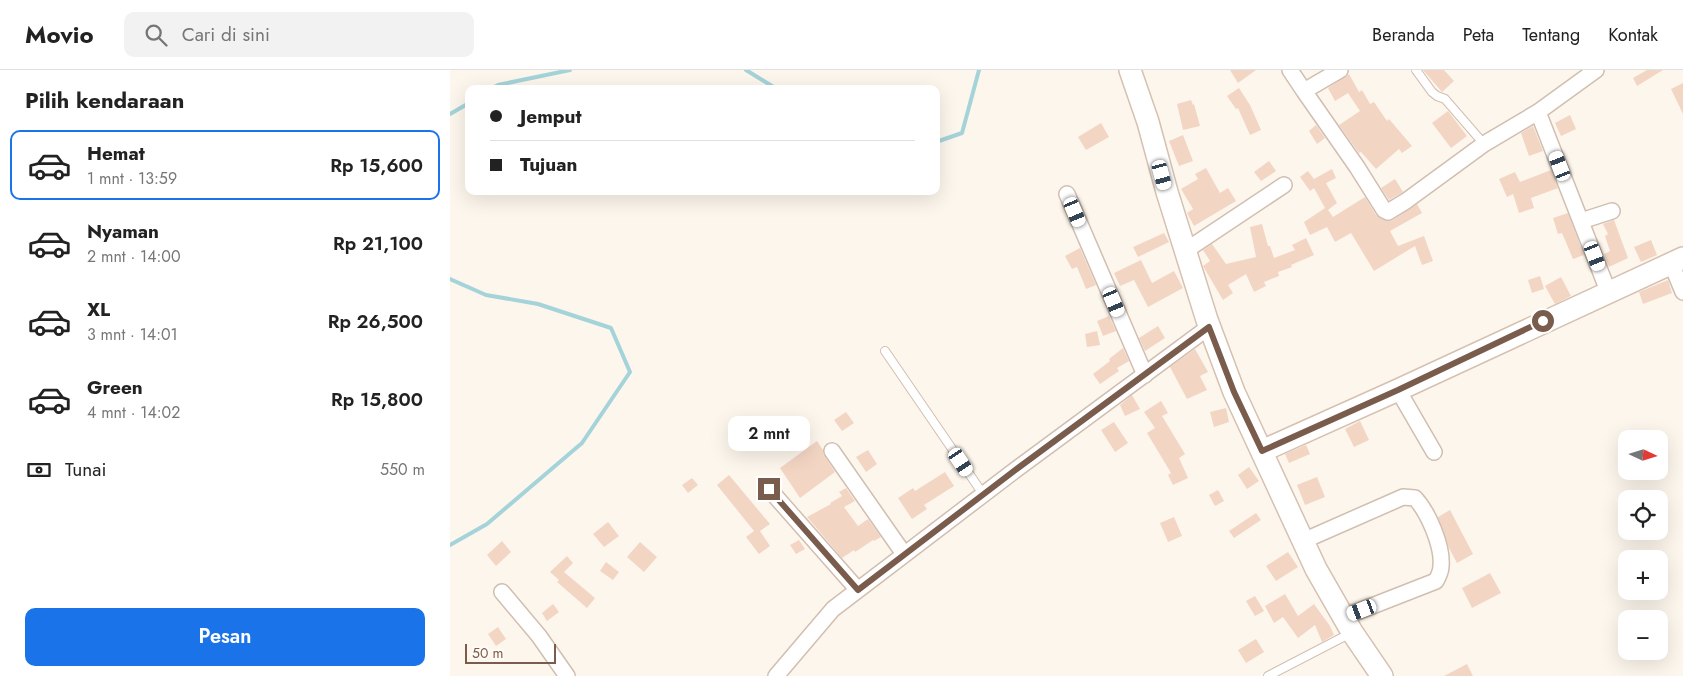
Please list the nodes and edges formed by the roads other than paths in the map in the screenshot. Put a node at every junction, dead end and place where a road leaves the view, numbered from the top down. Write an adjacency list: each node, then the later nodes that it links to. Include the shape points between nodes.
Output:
1 (1130, 70): 13 (main road)
2 (1290, 70): 6 (street)
3 (1340, 70): 6 (street)
4 (1416, 70): 8 (lane, via 1432,92 1445,99)
5 (1596, 70): 7 (street)
6 (1304, 90): 8 (street, via 1386,212)
7 (1538, 112): 8 (street); 12 (street)
8 (1484, 144)
9 (1284, 185): 13 (street)
10 (1067, 194): 19 (street)
11 (1612, 211): 12 (street)
12 (1581, 221): 15 (street)
13 (1185, 251): 17 (main road)
14 (1677, 260): 15 (main road); 16 (street)
15 (1608, 291): 20 (main road)
16 (1683, 292)
17 (1209, 327): 19 (street); 22 (main road, via 1234,392)
18 (884, 352): 25 (lane)
19 (1144, 375): 25 (street)
20 (1398, 390): 22 (main road); 23 (street)
21 (832, 451): 27 (street)
22 (1262, 451): 26 (main road)
23 (1434, 452)
24 (769, 489): 28 (street)
25 (983, 494): 27 (street)
26 (1303, 541): 30 (main road); 30 (street, via 1403,497 1415,498 1424,508 1440,551 1441,567 1436,581)
27 (904, 554): 28 (street)
28 (858, 590): 32 (street, via 833,609)
29 (502, 592): 31 (street)
30 (1348, 625): 33 (lane); 34 (main road)
31 (567, 676)
32 (776, 676)
33 (1268, 676)
34 (1382, 676)

